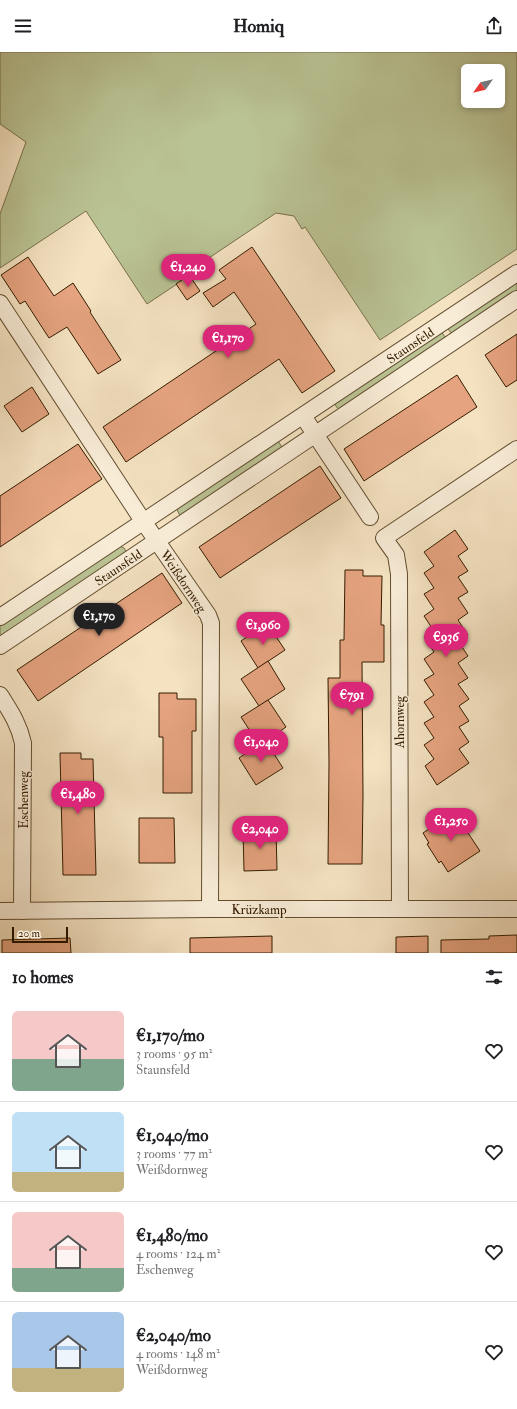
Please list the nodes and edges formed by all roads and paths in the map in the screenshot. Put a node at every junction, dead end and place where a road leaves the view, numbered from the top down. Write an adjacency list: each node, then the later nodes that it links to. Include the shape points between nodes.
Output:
1 (517, 273): 4 (street, Staunsfeld)
2 (517, 299): 5 (street, Staunsfeld)
3 (0, 303): 8 (street)
4 (303, 416): 5 (street); 8 (street, Staunsfeld)
5 (316, 435): 7 (street); 9 (street, Staunsfeld)
6 (517, 449): 14 (street, Ahornweg, via 382,535 396,555 399,574)
7 (370, 517)
8 (143, 521): 9 (street); 10 (street, Staunsfeld)
9 (157, 542): 11 (street, Staunsfeld); 13 (street, Weißdornweg, via 211,623)
10 (0, 617)
11 (0, 646)
12 (0, 695): 17 (street, Eschenweg, via 15,718 23,743)
13 (210, 909): 14 (street, Krüzkamp); 17 (street, Krüzkamp)
14 (400, 909): 15 (street, Krüzkamp)
15 (517, 910)
16 (0, 911): 17 (street, Krüzkamp)
17 (22, 911)

